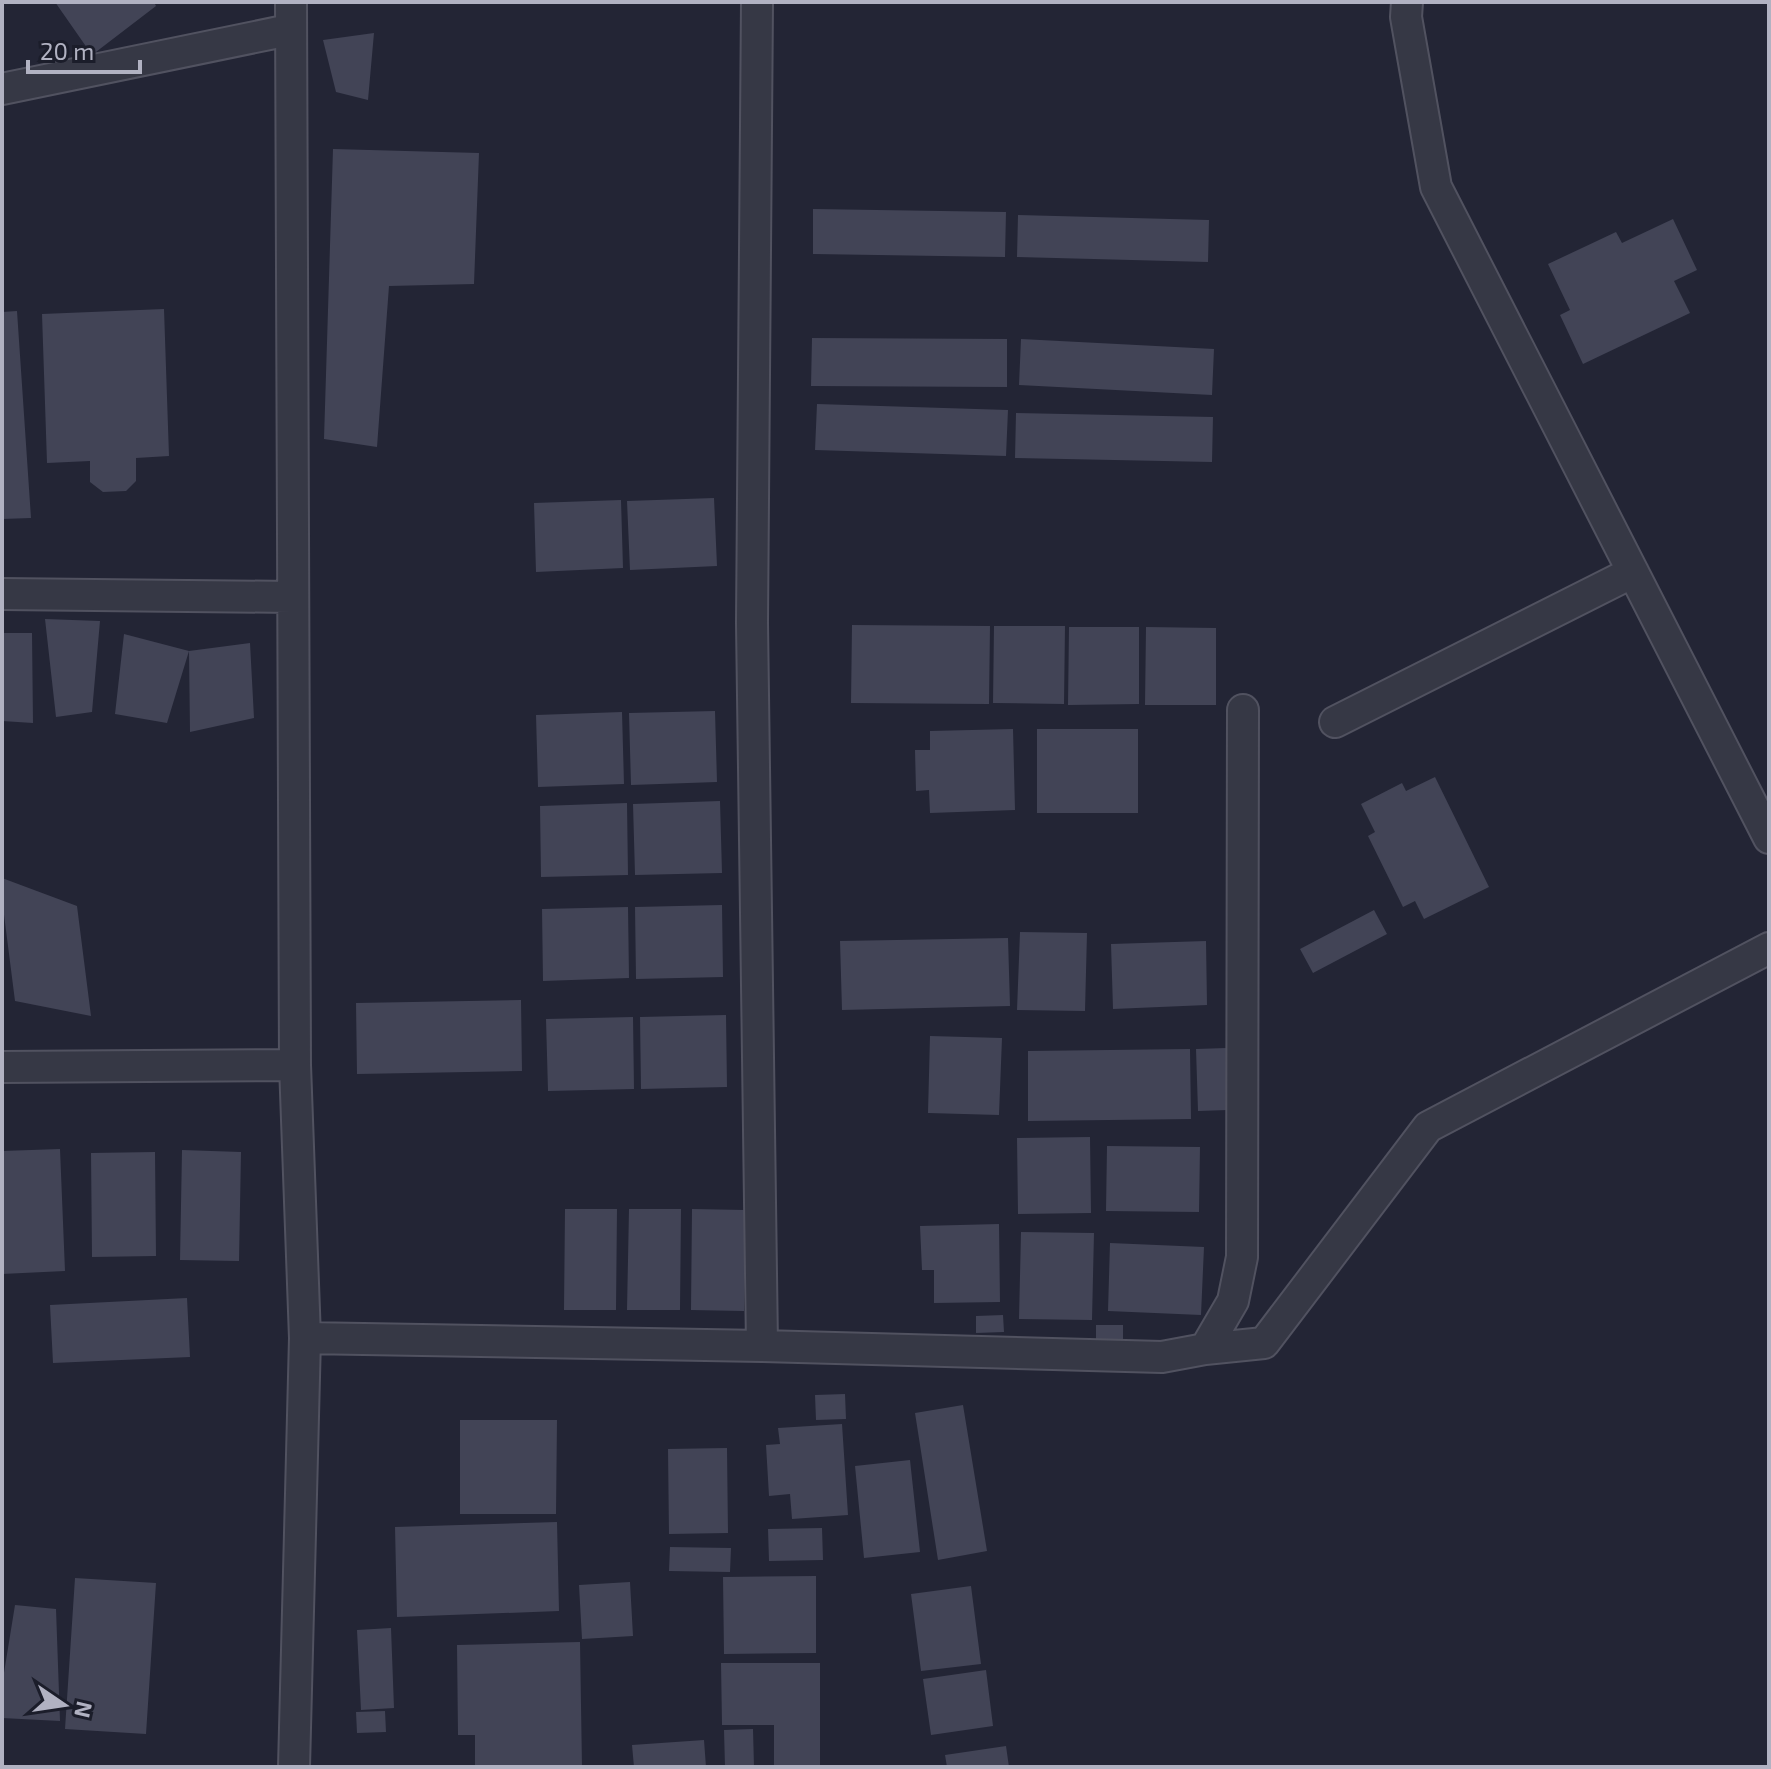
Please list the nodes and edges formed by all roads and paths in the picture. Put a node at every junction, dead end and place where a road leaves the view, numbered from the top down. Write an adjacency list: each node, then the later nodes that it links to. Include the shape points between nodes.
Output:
1 (757, 2): 15 (street, via 752,623)
2 (1407, 2): 5 (street, via 1436,187)
3 (290, 16): 4 (street); 7 (street)
4 (2, 89)
5 (1633, 572): 9 (street); 10 (street)
6 (2, 594): 7 (street)
7 (292, 597): 12 (street)
8 (1243, 710): 16 (street, via 1242,1257 1233,1301)
9 (1335, 722)
10 (1769, 838)
11 (1769, 948): 16 (street, via 1428,1127 1264,1343)
12 (295, 1065): 13 (street); 14 (street)
13 (2, 1067)
14 (305, 1338): 15 (street); 17 (street)
15 (762, 1346): 16 (street, via 1162,1357)
16 (1205, 1349)
17 (294, 1767)

